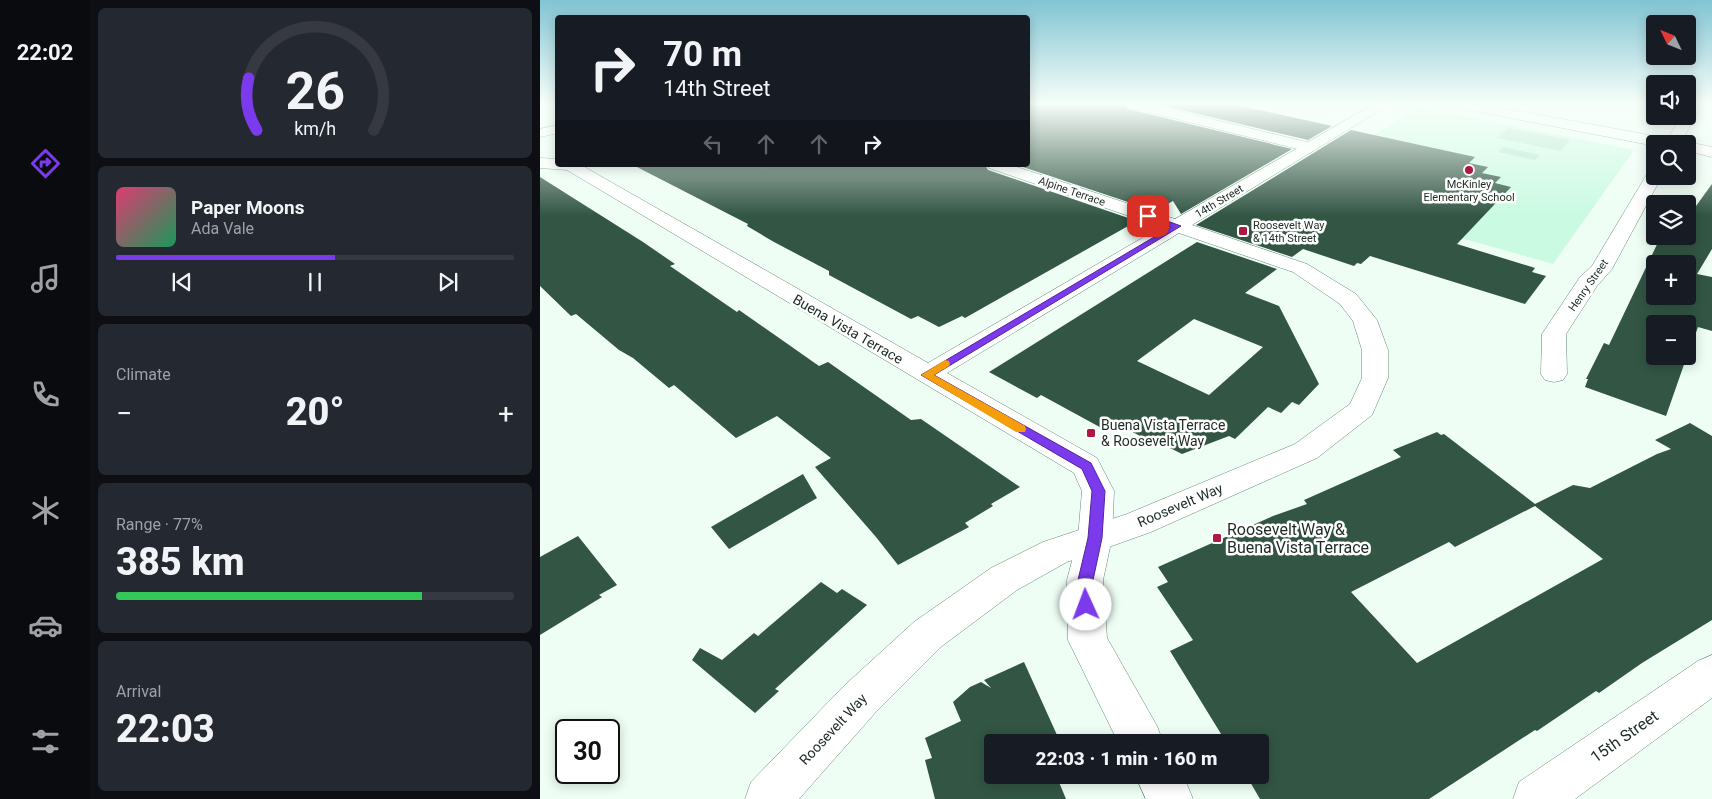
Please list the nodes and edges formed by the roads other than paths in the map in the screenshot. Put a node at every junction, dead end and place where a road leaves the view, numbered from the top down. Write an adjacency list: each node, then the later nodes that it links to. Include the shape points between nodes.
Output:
1 (1286, 141): 3 (street)
2 (1320, 141): 3 (street, 14th Street)
3 (1310, 147): 11 (street, 14th Street)
4 (1696, 149): 5 (street)
5 (1712, 152)
6 (540, 163): 7 (street)
7 (555, 164)
8 (573, 167): 13 (street, Buena Vista Terrace)
9 (1001, 167): 11 (street, Alpine Terrace)
10 (1649, 185): 12 (street, Henry Street, via 1601,269 1588,282 1554,334)
11 (1177, 226): 13 (street, 14th Street); 14 (street, Roosevelt Way, via 1300,268 1348,298 1366,320 1375,350 1375,378 1362,409 1306,451 1139,523)
12 (1554, 374)
13 (926, 375): 14 (street, Buena Vista Terrace, via 1086,466 1098,491)
14 (1095, 538): 16 (street, Buena Vista Terrace, via 1085,580 1088,640); 18 (street, Roosevelt Way, via 1054,552 1004,579 928,634 860,699)
15 (1712, 674): 20 (street, 15th Street)
16 (1137, 734)
17 (1162, 784): 19 (street)
18 (768, 799)
19 (1170, 799)
20 (1536, 799)

